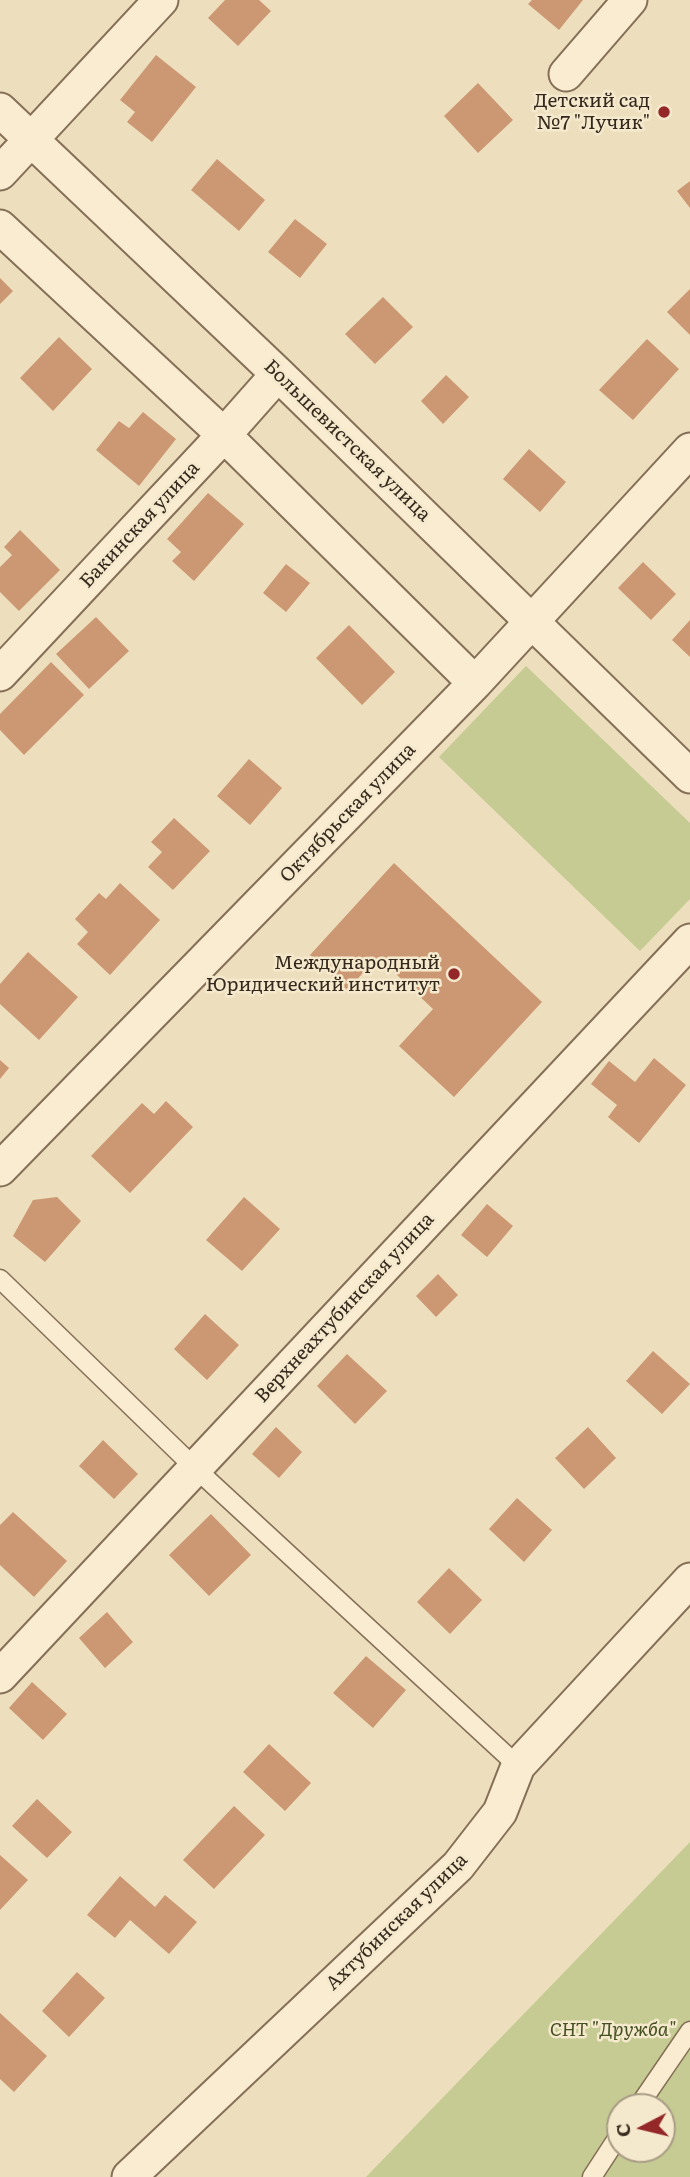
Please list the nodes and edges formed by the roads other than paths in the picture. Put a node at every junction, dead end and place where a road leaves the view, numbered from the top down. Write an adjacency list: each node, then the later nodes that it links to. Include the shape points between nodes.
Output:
1 (161, 0): 5 (street)
2 (630, 0): 3 (street)
3 (566, 74)
4 (0, 110): 5 (street, Большевистская улица)
5 (32, 140): 6 (street); 8 (street, Большевистская улица)
6 (0, 173)
7 (0, 227): 9 (street)
8 (278, 374): 9 (street, Бакинская улица); 11 (street, Большевистская улица)
9 (224, 435): 12 (street, Бакинская улица); 13 (street)
10 (690, 450): 11 (street, Октябрьская улица)
11 (531, 622): 13 (street, Октябрьская улица); 14 (street, Большевистская улица)
12 (0, 674)
13 (475, 683): 16 (street, Октябрьская улица)
14 (690, 776)
15 (690, 941): 18 (street, Верхнеахтубинская улица)
16 (0, 1169)
17 (0, 1279): 18 (lane)
18 (195, 1468): 20 (street, Верхнеахтубинская улица); 21 (lane)
19 (690, 1580): 21 (street, Ахтубинская улица)
20 (0, 1676)
21 (518, 1766): 25 (street, Ахтубинская улица, via 500,1812 458,1866)
22 (690, 2031): 23 (lane)
23 (648, 2093)
24 (606, 2156): 26 (lane)
25 (130, 2177)
26 (592, 2177)

